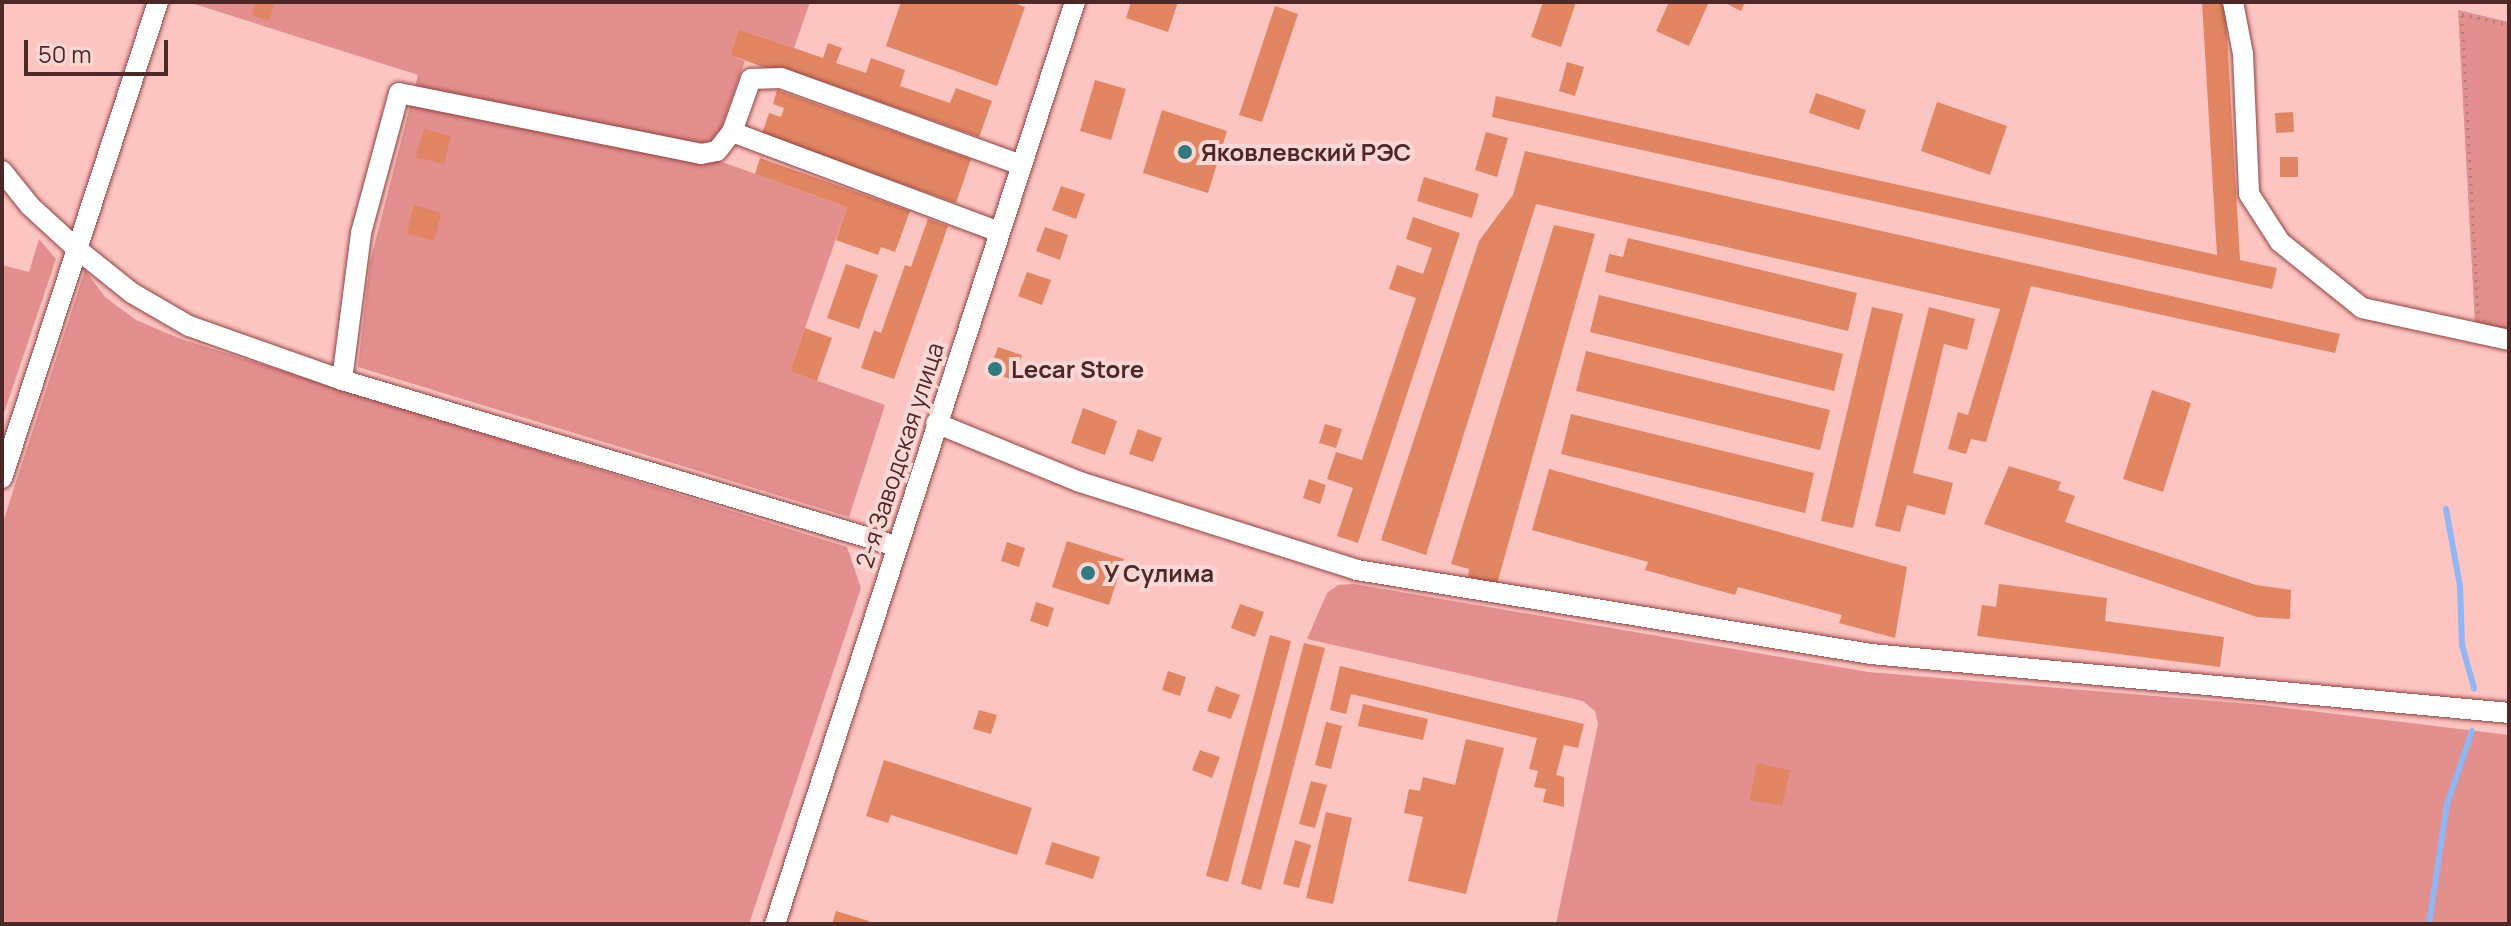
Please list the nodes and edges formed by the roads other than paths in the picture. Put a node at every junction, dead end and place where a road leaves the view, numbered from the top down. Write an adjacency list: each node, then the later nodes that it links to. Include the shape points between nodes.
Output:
1 (158, 2): 8 (street)
2 (1075, 2): 5 (street, 2-я Заводская улица)
3 (2233, 2): 9 (street, via 2243,54 2249,194 2280,242 2362,308)
4 (732, 132): 5 (street, via 751,79 781,78); 7 (street); 10 (street, via 717,151 701,154 399,93 361,233)
5 (1021, 165): 7 (street, 2-я Заводская улица)
6 (2, 171): 8 (street)
7 (999, 232): 11 (street, 2-я Заводская улица)
8 (77, 249): 10 (street, via 132,293 189,326); 12 (street)
9 (2509, 340)
10 (342, 380): 13 (street)
11 (936, 423): 13 (street, 2-я Заводская улица); 14 (street, via 1080,482 1357,570 1871,654)
12 (2, 478)
13 (896, 546): 15 (street, 2-я Заводская улица)
14 (2509, 713)
15 (775, 924)

